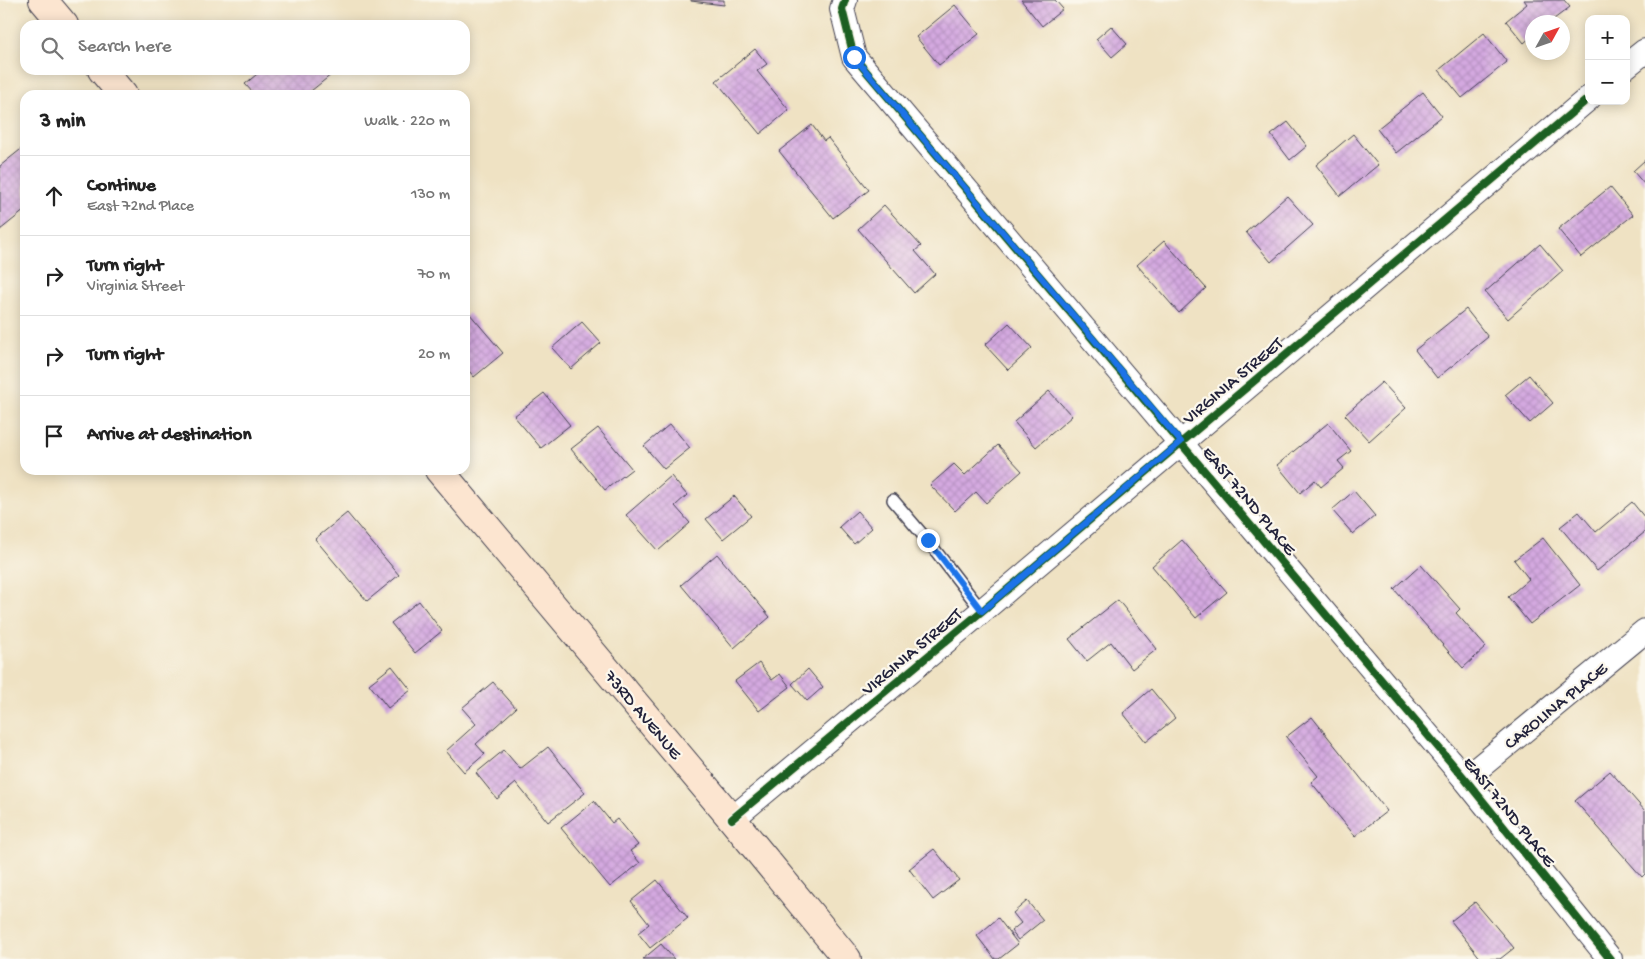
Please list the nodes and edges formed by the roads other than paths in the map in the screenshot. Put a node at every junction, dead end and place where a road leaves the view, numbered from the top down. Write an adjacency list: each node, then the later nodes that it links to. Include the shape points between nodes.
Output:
1 (42, 0): 3 (main road)
2 (844, 5): 9 (street, EAST 72ND PLACE, via 854,57)
3 (60, 20)
4 (1645, 51): 5 (street)
5 (1630, 63)
6 (106, 75): 7 (main road)
7 (119, 90)
8 (1585, 101): 9 (street, VIRGINIA STREET)
9 (1181, 442): 12 (street, VIRGINIA STREET); 14 (street, EAST 72ND PLACE)
10 (443, 475): 15 (main road, 73RD AVENUE)
11 (893, 500): 12 (lane)
12 (982, 611): 15 (street, VIRGINIA STREET)
13 (1645, 631): 14 (street, CAROLINA PLACE)
14 (1465, 779): 17 (street, EAST 72ND PLACE)
15 (732, 818): 16 (main road, 73RD AVENUE)
16 (847, 959)
17 (1610, 959)

